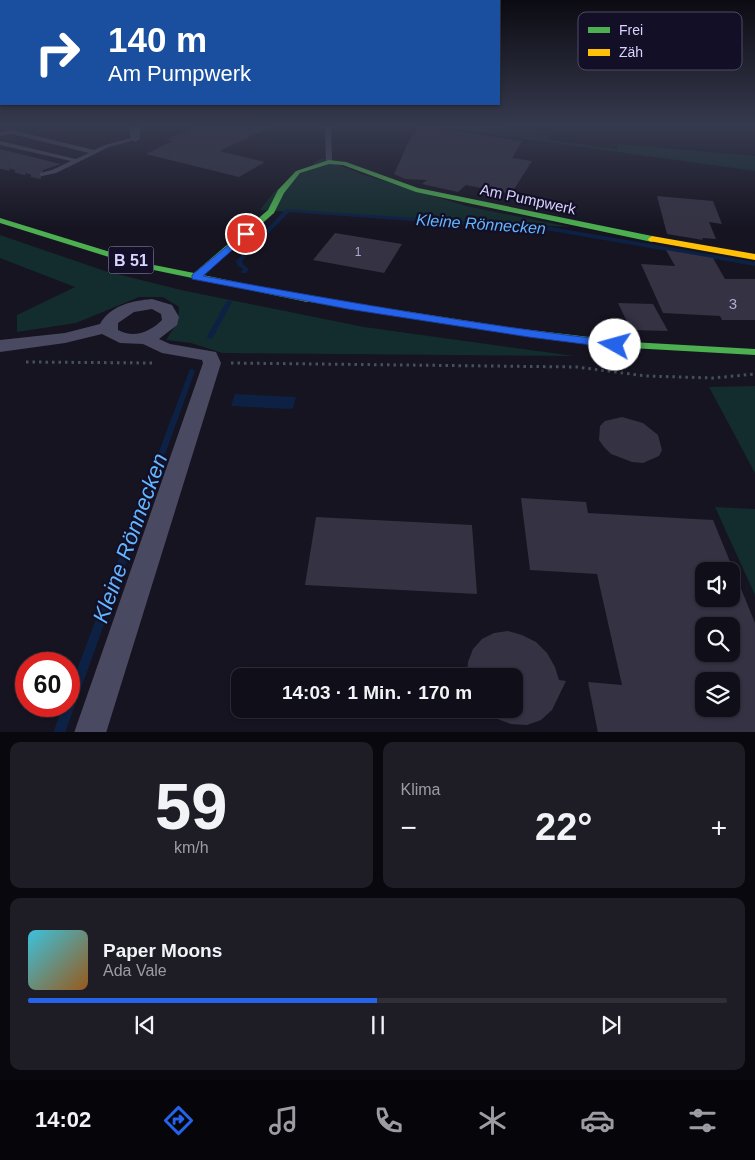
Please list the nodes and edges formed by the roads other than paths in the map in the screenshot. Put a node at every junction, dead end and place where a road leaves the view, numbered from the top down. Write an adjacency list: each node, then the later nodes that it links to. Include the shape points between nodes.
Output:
1 (69, 159): 3 (lane)
2 (80, 159): 3 (lane)
3 (77, 161): 5 (lane)
4 (328, 162): 7 (street, Am Pumpwerk, via 344,163 416,190 606,231); 8 (street, Am Pumpwerk, via 298,172 280,192 271,212)
5 (42, 174)
6 (0, 220): 8 (street, B 51, via 66,242)
7 (755, 257)
8 (195, 277): 12 (street, B 51, via 348,306 529,334 632,347)
9 (108, 327): 10 (street, via 117,338); 10 (street, via 113,317 131,307 152,304 167,309 171,321 163,330); 11 (street, via 64,338)
10 (146, 338): 13 (street, via 164,349 210,356)
11 (0, 346)
12 (755, 352)
13 (212, 363): 14 (street)
14 (90, 732)

